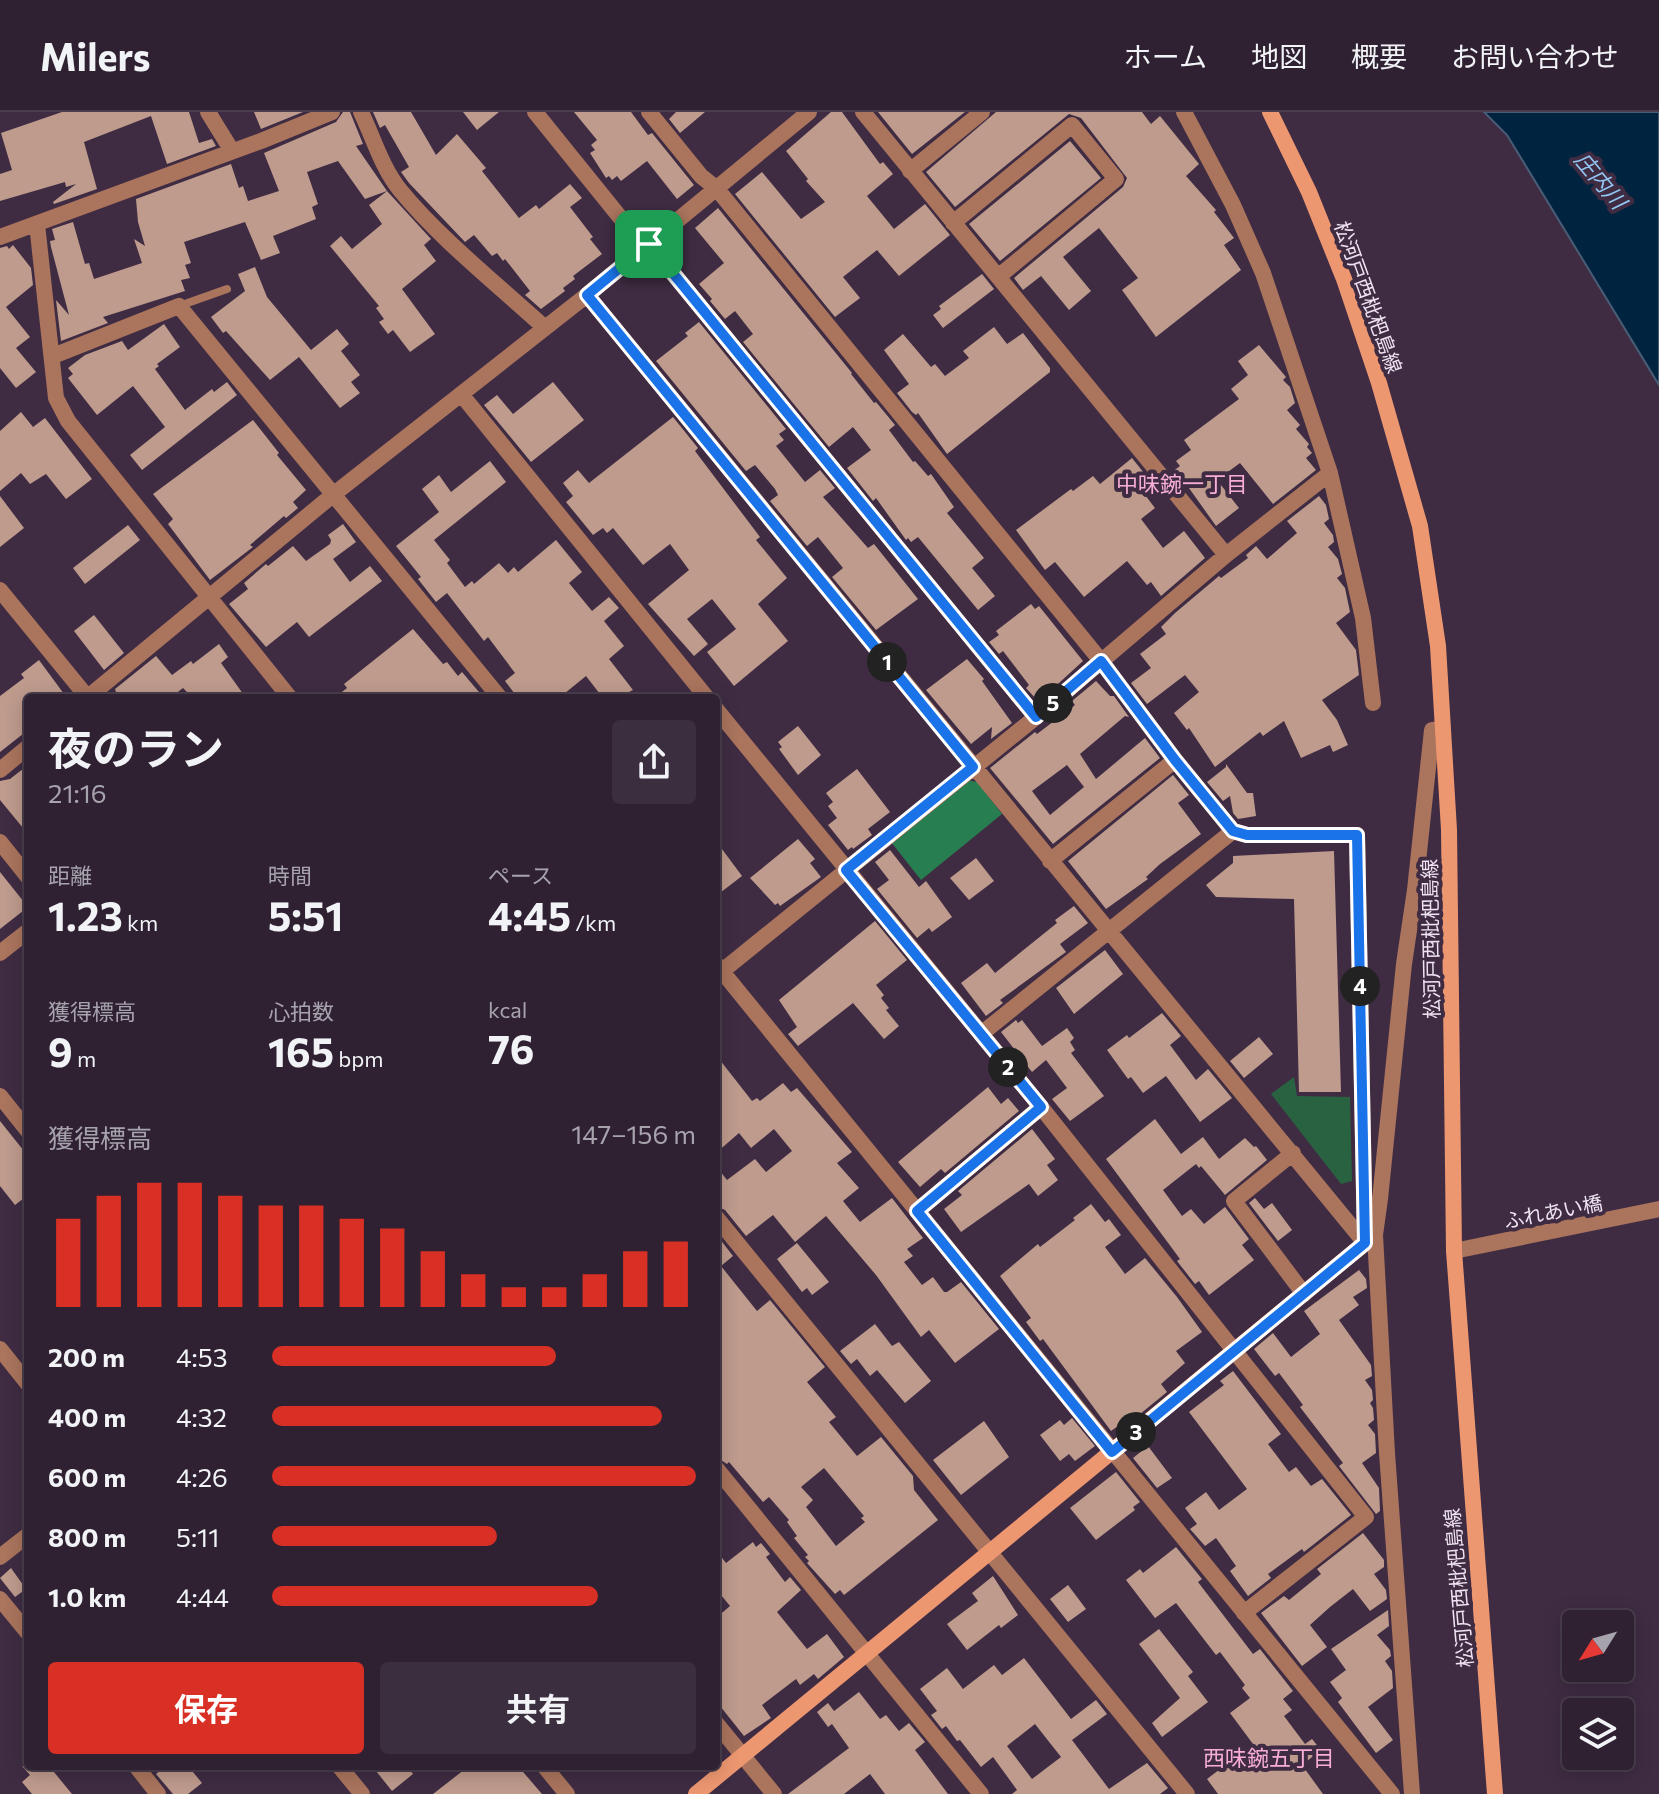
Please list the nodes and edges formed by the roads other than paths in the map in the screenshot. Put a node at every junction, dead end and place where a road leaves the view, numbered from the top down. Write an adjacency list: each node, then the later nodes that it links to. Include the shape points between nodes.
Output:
1 (208, 112): 11 (street)
2 (332, 112): 11 (street)
3 (361, 112): 22 (street, via 400,190)
4 (535, 112): 17 (street)
5 (809, 112): 13 (street)
6 (863, 112): 12 (street)
7 (982, 112): 12 (street)
8 (1184, 112): 25 (street, via 1263,273)
9 (1270, 112): 39 (main road, 松河戸西枇杷島線, via 1344,279 1416,512 1438,646)
10 (655, 114): 13 (street, via 701,176)
11 (232, 151): 15 (street)
12 (910, 171): 14 (street)
13 (717, 189): 17 (street); 30 (street)
14 (953, 223): 18 (street); 18 (street, via 1072,125 1116,179)
15 (37, 224): 16 (street); 23 (street)
16 (0, 237)
17 (646, 245): 20 (street); 38 (street)
18 (998, 277): 27 (street)
19 (227, 289): 21 (lane)
20 (587, 295): 22 (street); 42 (street)
21 (179, 306): 23 (street); 26 (street)
22 (544, 327): 24 (street)
23 (53, 356): 29 (street, via 56,398 68,421)
24 (461, 394): 26 (street); 35 (street)
25 (1330, 473): 27 (street); 36 (street, via 1363,618)
26 (334, 494): 29 (street); 34 (street)
27 (1226, 555): 30 (street)
28 (0, 590): 31 (street)
29 (210, 598): 32 (street); 33 (street)
30 (1101, 661): 38 (street); 41 (street)
31 (85, 694)
32 (93, 694)
33 (287, 694)
34 (497, 694)
35 (704, 694)
36 (1373, 703)
37 (720, 714): 47 (street)
38 (1036, 717): 42 (street)
39 (1443, 729): 62 (street, via 1432,730); 63 (main road, 松河戸西枇杷島線)
40 (24, 750): 43 (street)
41 (1175, 760): 44 (street); 46 (street)
42 (973, 767): 46 (street); 47 (street)
43 (0, 770)
44 (1233, 831): 49 (street); 62 (street, via 1357,835)
45 (0, 842): 48 (street)
46 (1050, 861): 49 (street)
47 (846, 870): 52 (street); 54 (street)
48 (24, 872)
49 (1111, 932): 54 (street); 58 (street)
50 (24, 934): 51 (street)
51 (0, 953)
52 (720, 969)
53 (720, 973): 60 (street)
54 (981, 1034): 56 (street)
55 (0, 1096): 57 (street)
56 (1041, 1107): 60 (street); 66 (street)
57 (24, 1126)
58 (1293, 1153): 62 (street); 64 (street, via 1234,1201)
59 (1659, 1209): 63 (street, ふれあい橋)
60 (917, 1211): 68 (street)
61 (720, 1222): 71 (street)
62 (1370, 1239): 64 (main road); 90 (street)
63 (1454, 1251): 91 (main road, 松河戸西枇杷島線)
64 (1304, 1294): 66 (main road)
65 (0, 1349): 67 (street)
66 (1234, 1351): 68 (main road); 74 (street, via 1366,1517)
67 (24, 1379)
68 (1112, 1452): 71 (main road); 74 (street)
69 (720, 1473): 76 (street)
70 (24, 1538): 72 (street)
71 (990, 1553): 76 (main road); 88 (street)
72 (0, 1557)
73 (0, 1599): 75 (street)
74 (1244, 1613): 89 (street)
75 (24, 1628)
76 (866, 1654): 78 (main road); 87 (street)
77 (720, 1728): 78 (street)
78 (743, 1756): 85 (main road); 86 (street)
79 (139, 1770): 82 (street)
80 (342, 1770): 83 (street)
81 (547, 1770): 84 (street)
82 (158, 1794)
83 (362, 1794)
84 (567, 1794)
85 (696, 1794)
86 (774, 1794)
87 (981, 1794)
88 (1187, 1794)
89 (1392, 1794)
90 (1412, 1794)
91 (1495, 1794)

